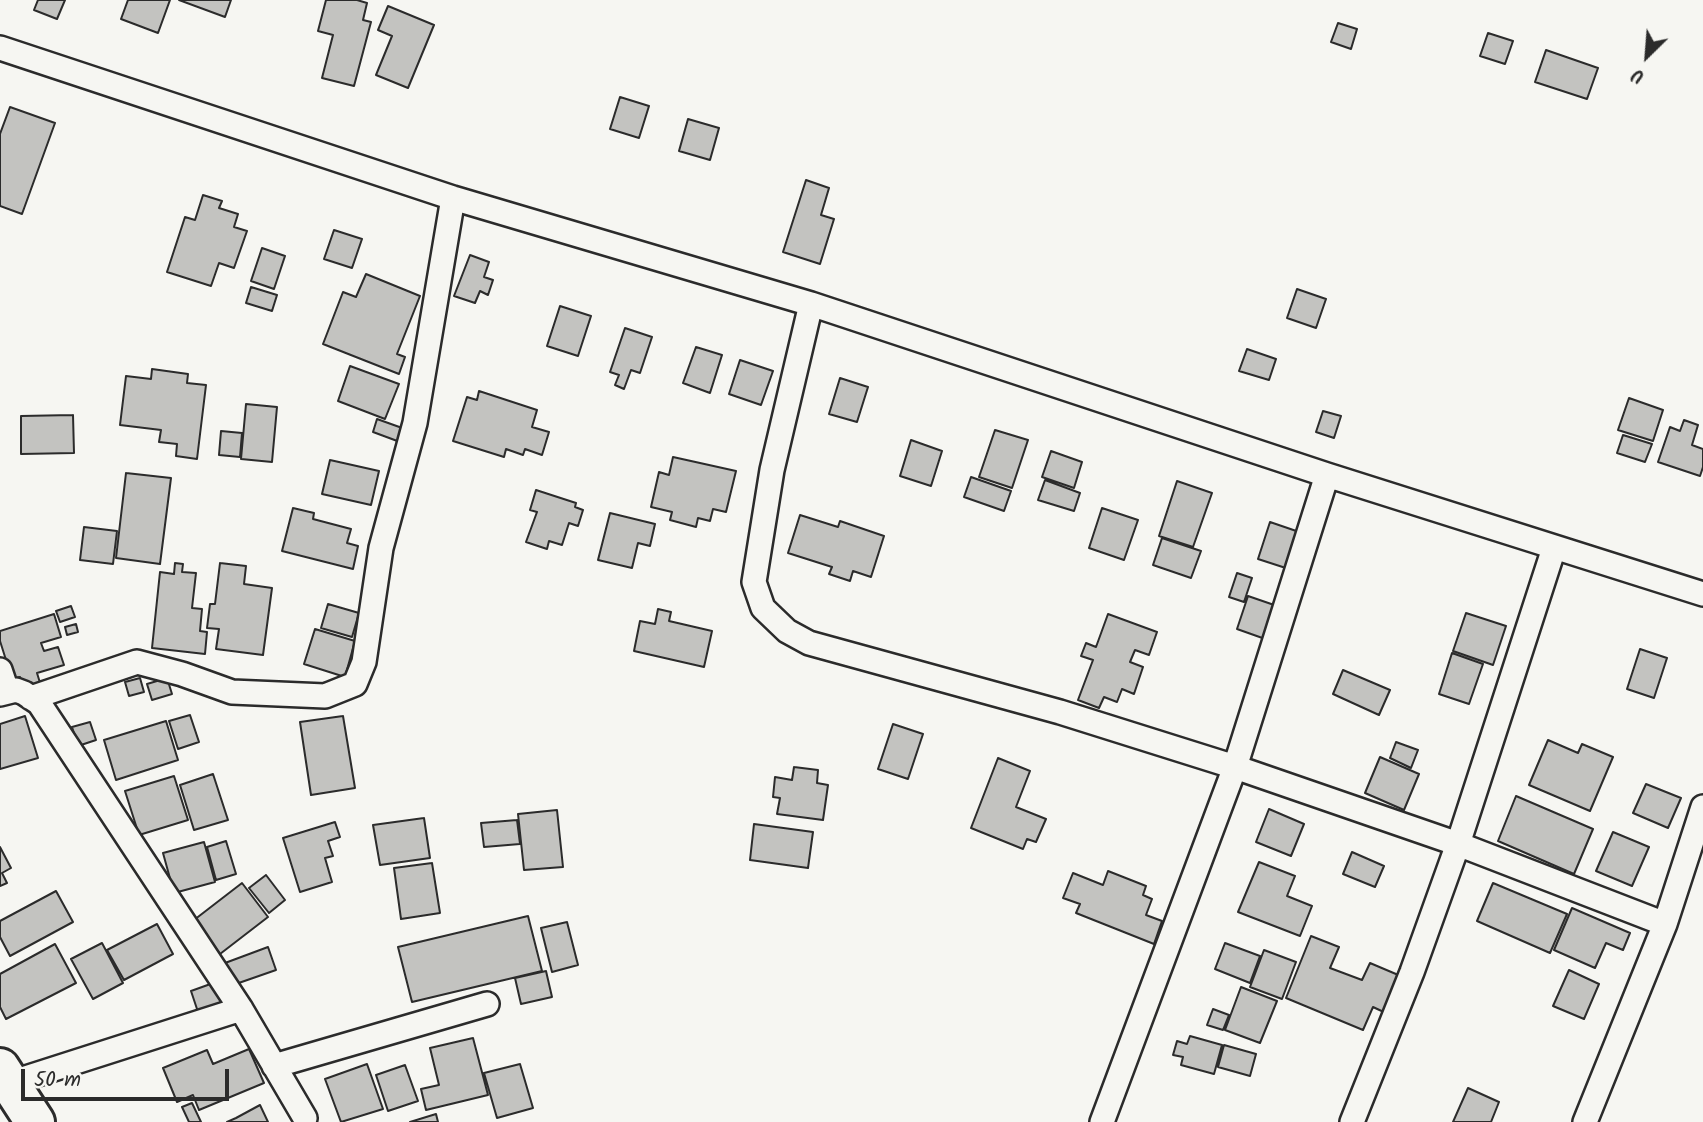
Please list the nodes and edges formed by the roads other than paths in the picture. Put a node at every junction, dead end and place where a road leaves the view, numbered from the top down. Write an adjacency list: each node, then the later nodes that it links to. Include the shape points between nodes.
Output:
1 (0, 48): 2 (street)
2 (453, 198): 3 (street); 8 (street, via 415,423 382,548 364,662 355,684 325,696 232,691 136,662)
3 (811, 304): 4 (street); 9 (street, via 772,470 754,582 772,620 809,643 1060,712)
4 (1327, 475): 5 (street); 9 (street)
5 (1554, 548): 6 (street); 11 (street)
6 (1703, 594)
7 (2, 685): 8 (street)
8 (31, 698): 14 (street, via 39,703)
9 (1235, 767): 11 (street); 19 (street)
10 (1703, 807): 12 (street)
11 (1458, 844): 12 (street); 20 (street)
12 (1665, 924): 21 (street)
13 (487, 1004): 15 (street)
14 (241, 1009): 15 (street); 16 (street)
15 (274, 1066): 17 (street)
16 (5, 1076): 18 (highway)
17 (304, 1118)
18 (35, 1122)
19 (1102, 1122)
20 (1352, 1122)
21 (1585, 1122)

